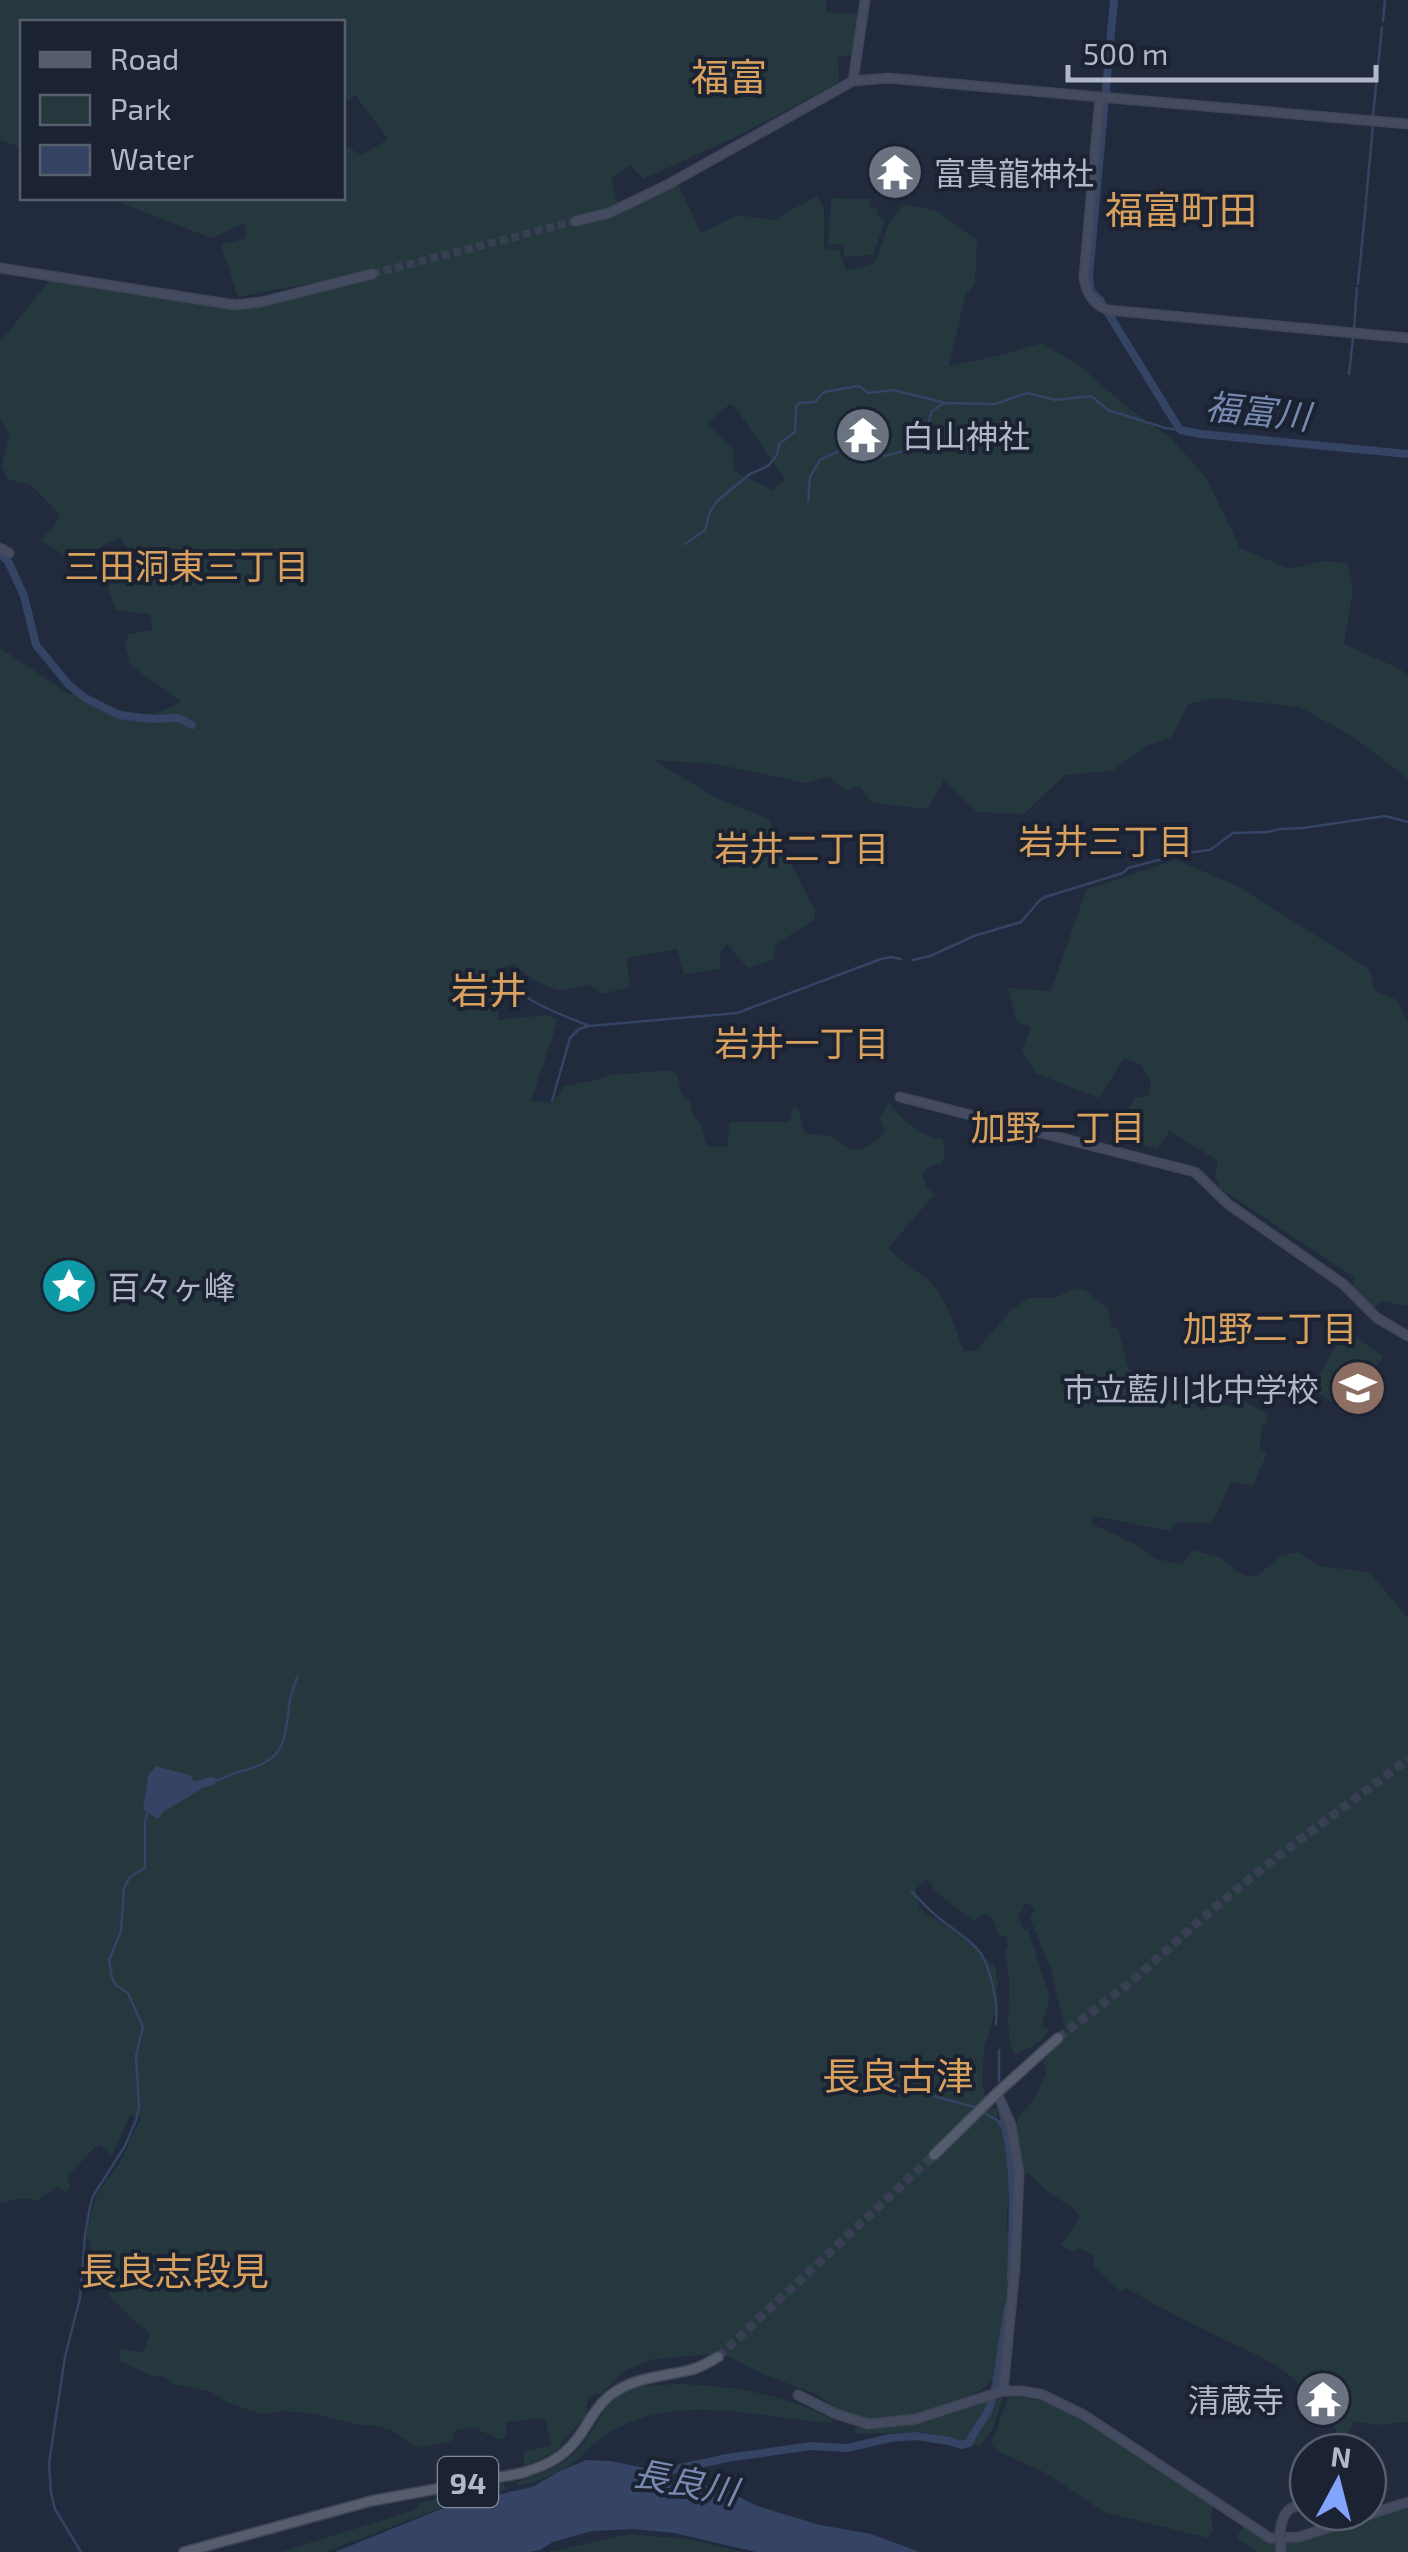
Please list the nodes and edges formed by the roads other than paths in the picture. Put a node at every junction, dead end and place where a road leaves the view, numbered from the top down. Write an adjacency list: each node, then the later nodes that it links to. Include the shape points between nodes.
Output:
1 (865, 0): 2 (street)
2 (853, 80): 3 (street); 5 (street, via 667,186)
3 (1104, 98): 4 (street); 8 (street, via 1084,278 1092,300 1108,310)
4 (1408, 124)
5 (576, 222)
6 (0, 268): 7 (street, via 235,305)
7 (372, 274)
8 (1408, 338)
9 (0, 548): 10 (street)
10 (9, 553)
11 (900, 1097): 12 (street, via 1195,1172 1228,1204)
12 (1408, 1336)
13 (1058, 2038): 14 (main road)
14 (997, 2093): 15 (main road); 17 (street, via 1011,2125 1019,2174)
15 (934, 2155)
16 (718, 2357): 21 (main road, 94, via 612,2394 573,2446 545,2466 372,2501)
17 (1003, 2391): 18 (street, via 916,2419 868,2424); 20 (street, via 1041,2394 1084,2415 1265,2536)
18 (798, 2395)
19 (1288, 2510): 22 (street, bridge)
20 (1312, 2532)
21 (184, 2552)
22 (1280, 2552)

